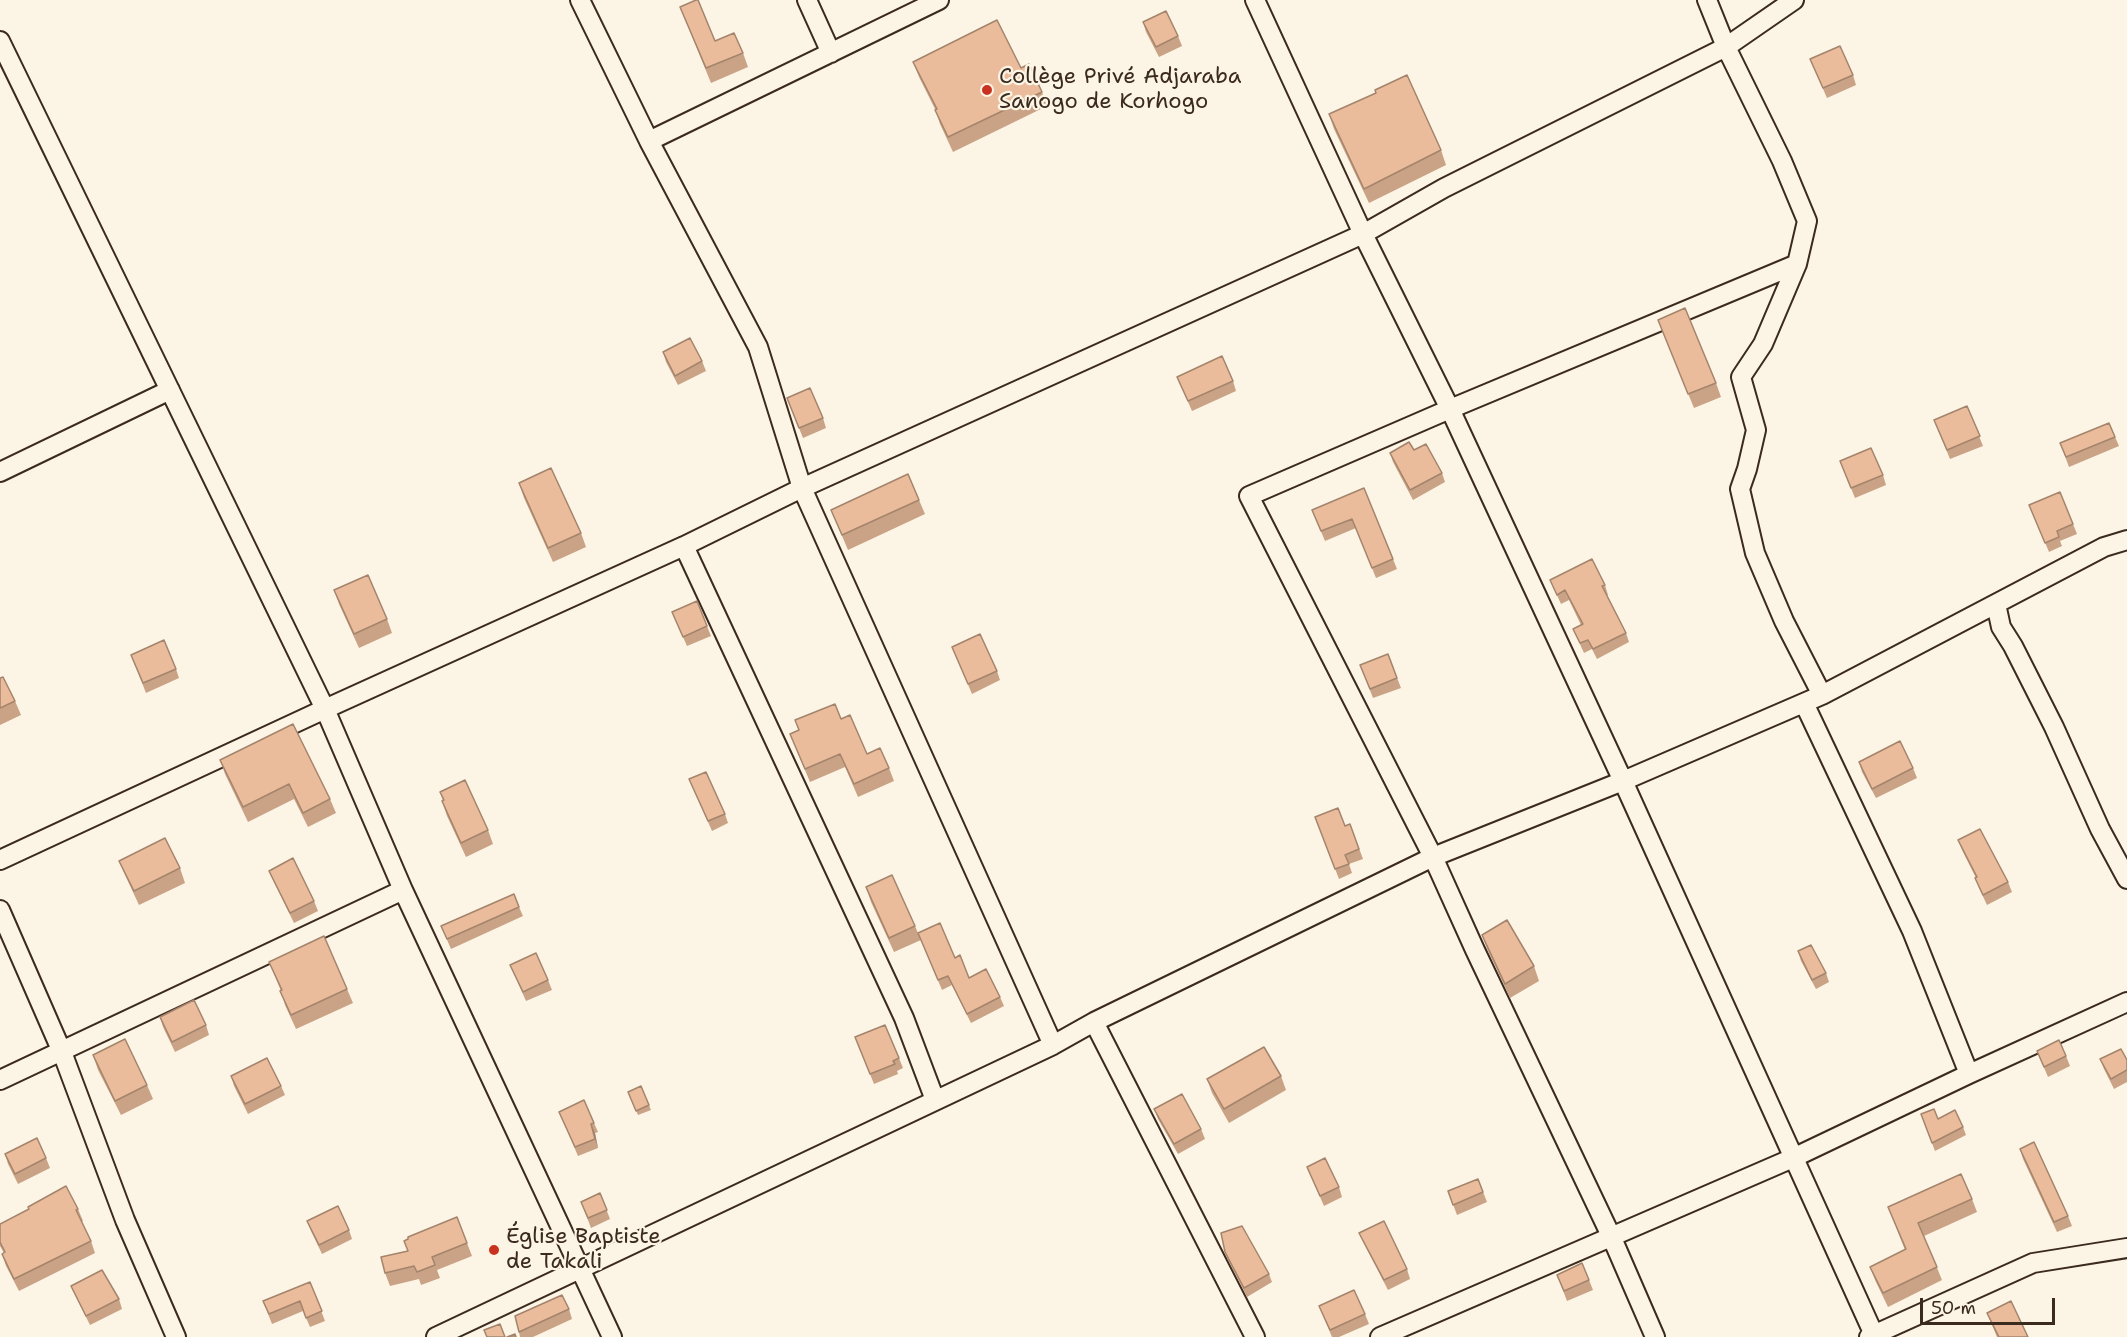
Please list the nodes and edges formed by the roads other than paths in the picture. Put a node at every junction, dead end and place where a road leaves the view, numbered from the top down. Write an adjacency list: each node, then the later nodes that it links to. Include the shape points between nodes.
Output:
1 (580, 0): 10 (street)
2 (807, 0): 9 (street)
3 (939, 0): 9 (street)
4 (1255, 0): 11 (street)
5 (1707, 0): 8 (street)
6 (1794, 0): 8 (street)
7 (0, 41): 13 (street)
8 (1726, 47): 11 (street, via 1444,188); 12 (street, via 1807,221)
9 (831, 53): 10 (street)
10 (649, 141): 16 (street, via 758,347)
11 (1364, 234): 14 (street); 16 (street)
12 (1797, 264): 14 (street); 20 (street, via 1763,344 1741,377 1756,430 1740,489 1755,553)
13 (170, 390): 15 (street); 22 (street)
14 (1450, 409): 23 (street); 24 (street, via 1249,496)
15 (0, 472)
16 (802, 488): 18 (street); 31 (street)
17 (2127, 540): 19 (street, via 2104,547)
18 (684, 546): 22 (street); 35 (street, via 904,1018)
19 (1996, 604): 20 (street); 26 (street, via 2001,627)
20 (1822, 695): 21 (street)
21 (1804, 704): 23 (street); 33 (street, via 1912,931)
22 (324, 709): 25 (street); 27 (street)
23 (1623, 781): 24 (street); 36 (street)
24 (1433, 857): 30 (street); 37 (street)
25 (0, 860)
26 (2127, 879)
27 (403, 890): 32 (street); 39 (street)
28 (0, 910): 32 (street)
29 (2127, 1002): 33 (street)
30 (1094, 1022): 31 (street); 44 (street)
31 (1053, 1045): 35 (street)
32 (62, 1052): 34 (street); 41 (street, via 125,1220)
33 (1969, 1074): 36 (street)
34 (0, 1080)
35 (935, 1100): 39 (street)
36 (1793, 1158): 37 (street); 40 (street)
37 (1612, 1238): 45 (street); 46 (street)
38 (2127, 1248): 40 (street, via 2033,1263)
39 (579, 1268): 42 (street); 43 (street)
40 (1873, 1336)
41 (176, 1337)
42 (436, 1337)
43 (612, 1337)
44 (1255, 1337)
45 (1380, 1337)
46 (1655, 1337)

